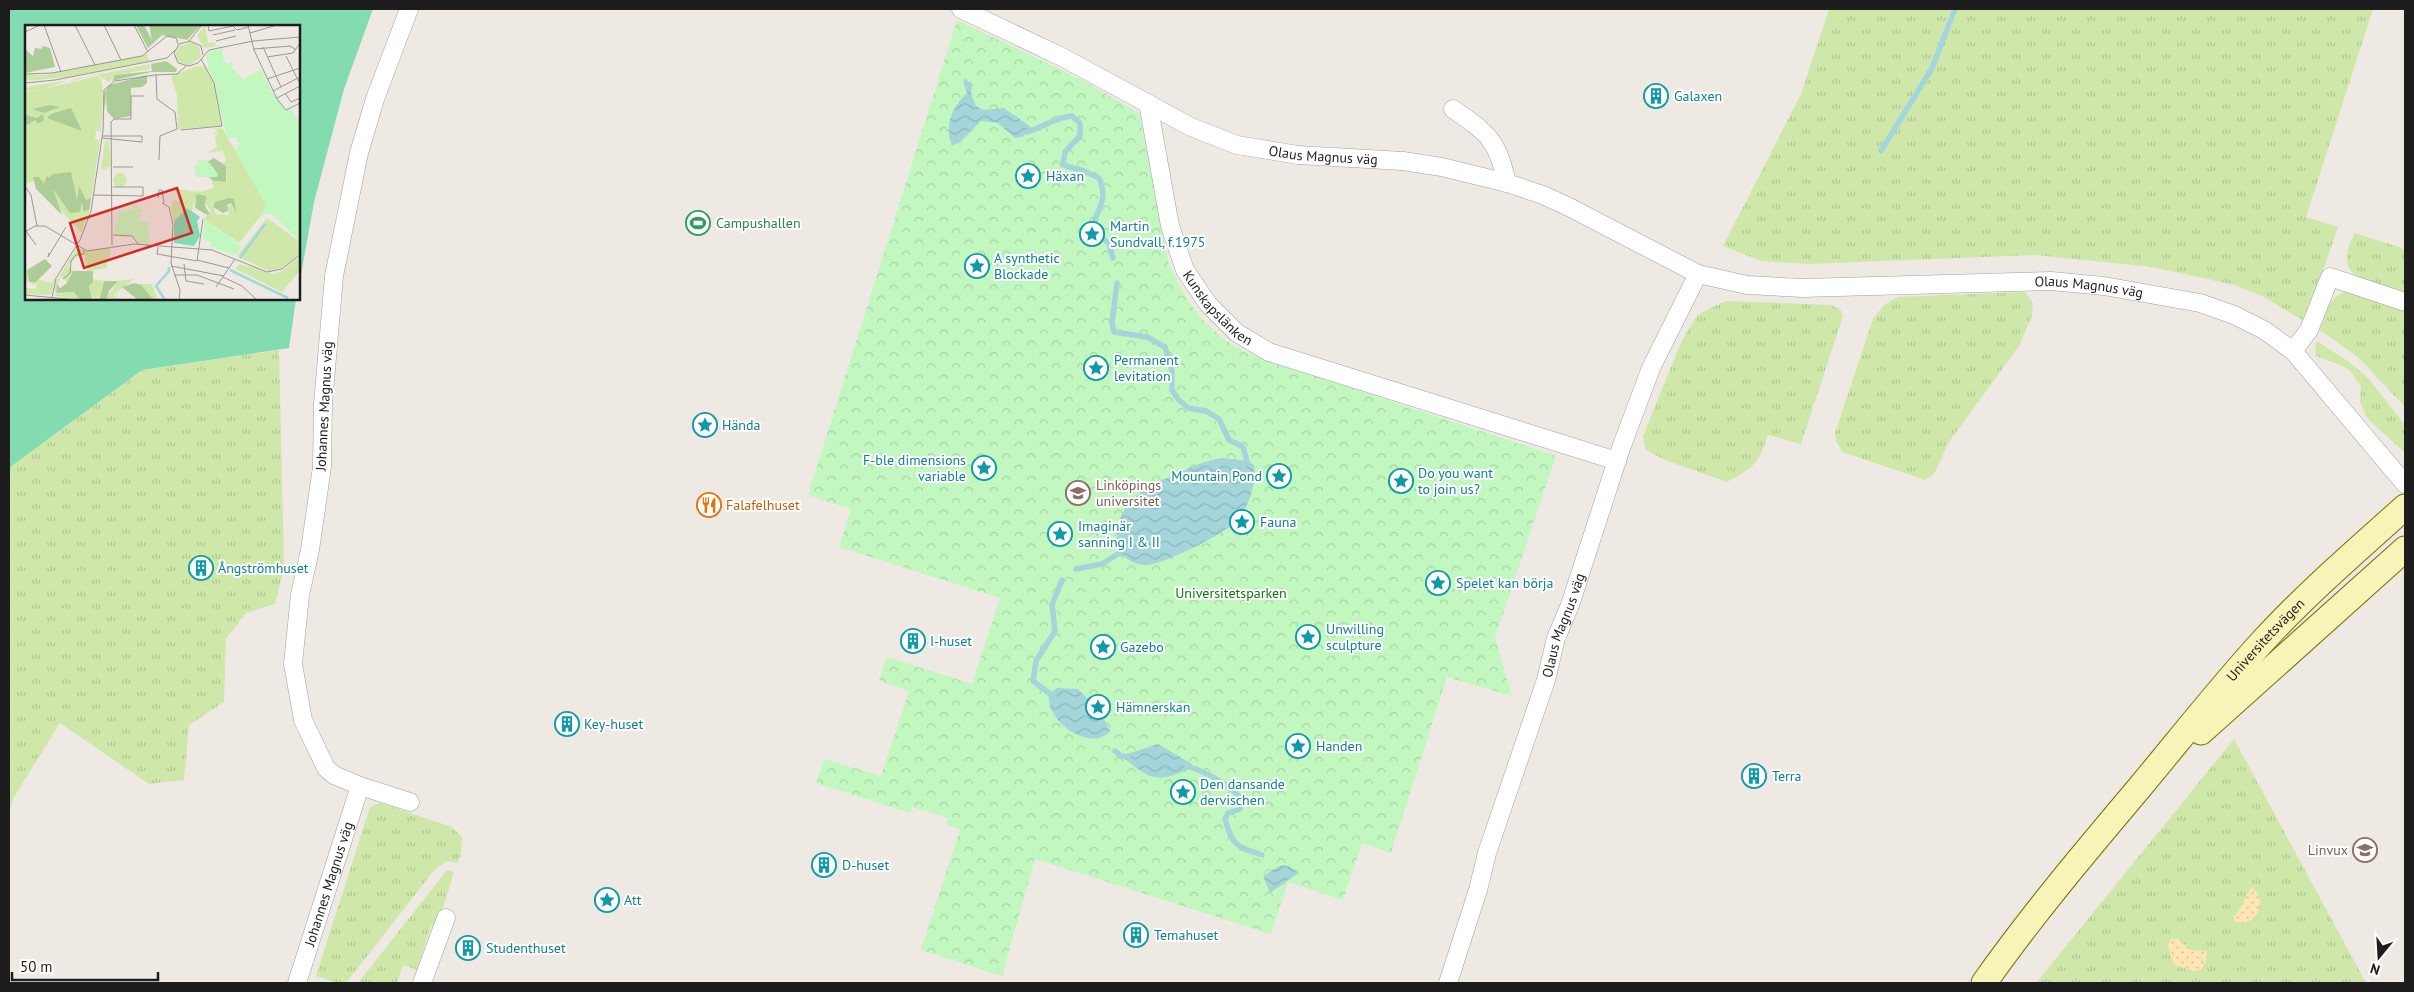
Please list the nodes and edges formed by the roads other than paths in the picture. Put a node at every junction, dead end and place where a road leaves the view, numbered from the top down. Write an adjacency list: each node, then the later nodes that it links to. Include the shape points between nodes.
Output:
1 (409, 9): 13 (street, Johannes Magnus väg, via 375,99 359,154 334,276 323,404 322,468 300,594 293,664 303,720 326,768)
2 (961, 9): 3 (street)
3 (1148, 103): 5 (street, Olaus Magnus väg, via 1191,127 1245,146 1298,155 1403,161); 9 (street, Kunskapslänken, via 1170,226 1184,270 1208,304 1237,333 1269,352)
4 (1453, 109): 5 (street, via 1493,142 1501,155)
5 (1507, 183): 6 (street, Olaus Magnus väg, via 1569,207)
6 (1698, 274): 8 (street, Olaus Magnus väg, via 1747,285 1803,288 2051,281 2104,286 2200,303 2234,314); 9 (street, Olaus Magnus väg, via 1651,368)
7 (2405, 302): 8 (street, via 2330,277 2309,330)
8 (2293, 351): 10 (street, Olaus Magnus väg)
9 (1617, 461): 19 (street, Olaus Magnus väg, via 1556,638 1546,680 1487,853)
10 (2405, 484)
11 (2405, 507): 14 (main road, Universitetsvägen, via 2262,642)
12 (2405, 548): 14 (main road, Universitetsvägen)
13 (360, 786): 15 (street, Johannes Magnus väg); 17 (street, Johannes Magnus väg)
14 (2140, 787): 20 (main road, Universitetsvägen, via 2052,893)
15 (410, 802)
16 (446, 918): 18 (street)
17 (297, 983)
18 (422, 983)
19 (1448, 983)
20 (1984, 983)

